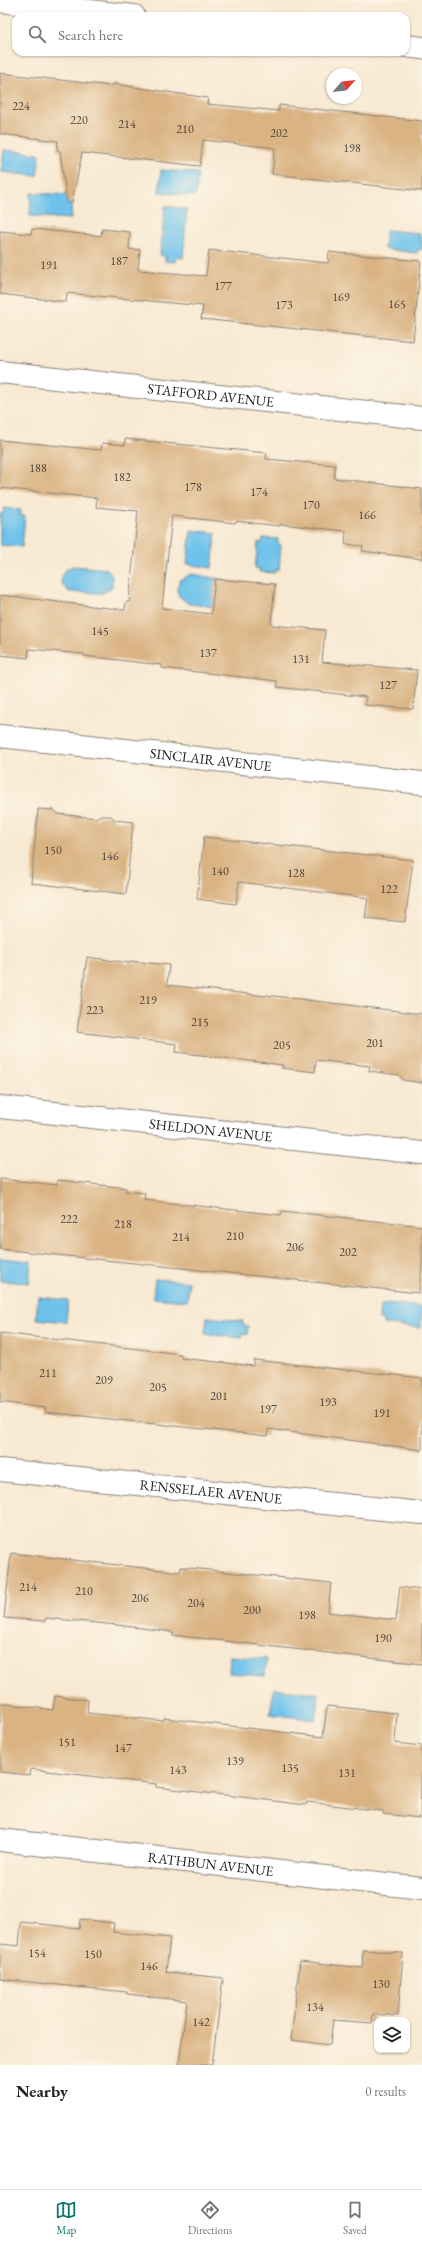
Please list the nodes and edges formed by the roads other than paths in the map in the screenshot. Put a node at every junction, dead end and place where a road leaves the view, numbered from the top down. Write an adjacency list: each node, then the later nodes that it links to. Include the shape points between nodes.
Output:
1 (0, 1): 2 (street)
2 (98, 12)
3 (410, 46): 4 (street)
4 (422, 48)
5 (0, 372): 6 (street, STAFFORD AVENUE)
6 (422, 418)
7 (0, 736): 8 (street, SINCLAIR AVENUE)
8 (422, 783)
9 (0, 1107): 10 (street, SHELDON AVENUE)
10 (422, 1154)
11 (0, 1470): 12 (street, RENSSELAER AVENUE)
12 (422, 1513)
13 (0, 1840): 14 (street, RATHBUN AVENUE)
14 (422, 1888)

